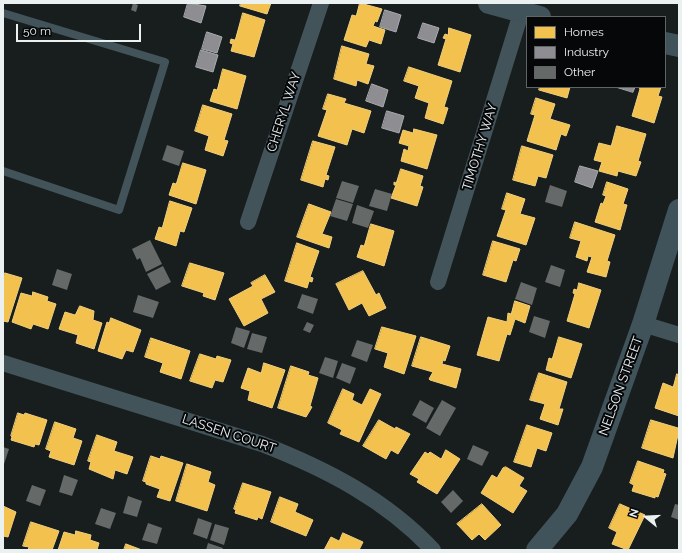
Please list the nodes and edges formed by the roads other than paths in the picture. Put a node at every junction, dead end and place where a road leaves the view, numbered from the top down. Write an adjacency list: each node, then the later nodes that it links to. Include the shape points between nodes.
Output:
1 (321, 3): 10 (street, CHERYL WAY)
2 (489, 3): 4 (street)
3 (3, 13): 8 (lane, via 165,62 119,210)
4 (531, 15)
5 (526, 29): 11 (street, TIMOTHY WAY)
6 (666, 43): 7 (street)
7 (679, 46)
8 (3, 171)
9 (679, 210): 12 (street, NELSON STREET)
10 (248, 222)
11 (438, 282)
12 (643, 324): 13 (street); 16 (street, NELSON STREET, via 592,467 566,514)
13 (679, 335)
14 (3, 362): 15 (street, LASSEN COURT, via 298,458 347,482 385,508 419,535)
15 (433, 550)
16 (537, 550)

